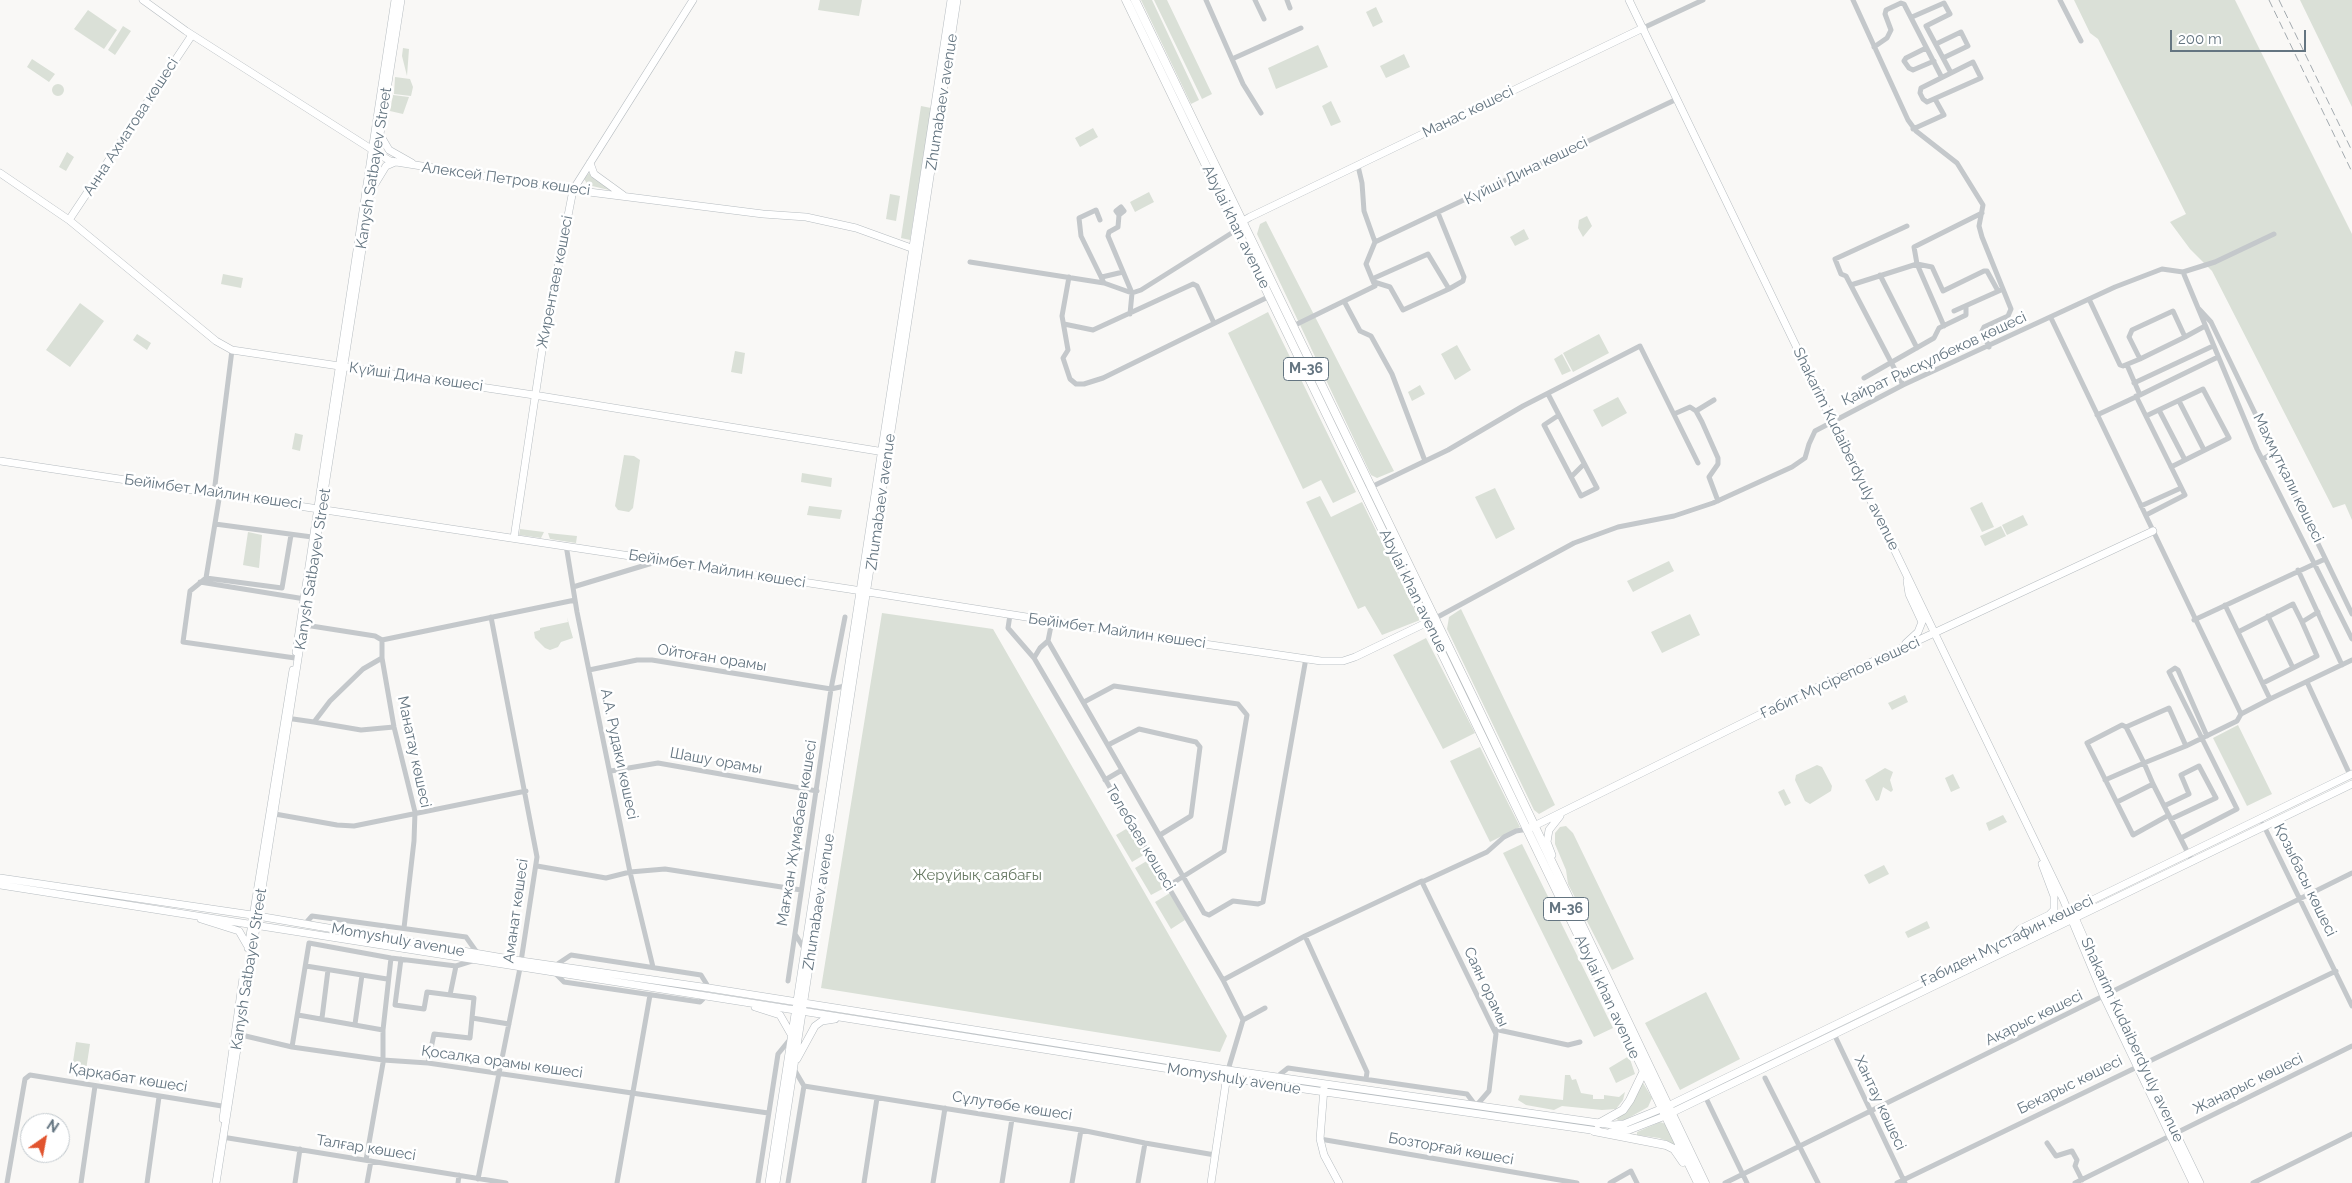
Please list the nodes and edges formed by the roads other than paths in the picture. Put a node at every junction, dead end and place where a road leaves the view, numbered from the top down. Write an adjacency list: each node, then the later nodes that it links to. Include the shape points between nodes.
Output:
1 (143, 0): 21 (main road, Алексей Петров көшесі)
2 (395, 0): 36 (main road, Kanysh Satbayev Street)
3 (401, 0): 35 (main road, Kanysh Satbayev Street)
4 (693, 0): 38 (main road, Жирентаев көшесі)
5 (950, 0): 55 (main road, Zhumabaev avenue)
6 (958, 0): 55 (main road, Zhumabaev avenue)
7 (1126, 0): 52 (main road, Abylai khan avenue / M-36)
8 (1135, 0): 50 (main road, Abylai khan avenue / M-36)
9 (1206, 0): 27 (street)
10 (1255, 0): 18 (street)
11 (1287, 0): 16 (street)
12 (1629, 0): 20 (main road, Shakarim Kudaiberdyuly avenue)
13 (1703, 0): 20 (street, Манас көшесі)
14 (1853, 0): 24 (street)
15 (2060, 0): 22 (street)
16 (1290, 8)
17 (1912, 18): 23 (street, via 1944,3 1950,14 1926,26); 24 (street, via 1901,3 1889,7 1885,14 1890,34); 25 (street)
18 (1264, 20)
19 (1300, 28): 27 (street)
20 (1643, 28): 31 (main road, Shakarim Kudaiberdyuly avenue); 39 (main road, Манас көшесі)
21 (192, 35): 36 (main road, Алексей Петров көшесі); 48 (main road, Анна Ахматова көшесі)
22 (2081, 41)
23 (1936, 44): 26 (street); 26 (street, via 1961,32 1968,46)
24 (1874, 47): 34 (street)
25 (1926, 48): 28 (street); 28 (street, via 1906,58 1904,61 1908,68 1913,70)
26 (1943, 58): 29 (street)
27 (1232, 60): 33 (street)
28 (1934, 61): 30 (street)
29 (1950, 73): 30 (street); 32 (street, via 1973,62 1981,78)
30 (1941, 76): 32 (street, via 1920,90 1922,99 1927,102)
31 (1677, 99): 45 (street, Күйші Дина көшесі); 106 (main road, Shakarim Kudaiberdyuly avenue)
32 (1936, 99): 34 (street, via 1944,115)
33 (1261, 113)
34 (1914, 129): 46 (street, via 1957,163 1977,193)
35 (379, 133): 36 (main road, Kanysh Satbayev Street); 40 (main road, via 389,150)
36 (374, 152): 37 (main road, Алексей Петров көшесі); 43 (main road, Kanysh Satbayev Street); 91 (main road, Kanysh Satbayev Street)
37 (394, 162): 40 (main road, Алексей Петров көшесі); 43 (main road, via 382,170)
38 (590, 163): 42 (main road, Жирентаев көшесі); 44 (main road, via 594,174)
39 (1358, 166): 50 (main road, Манас көшесі); 54 (street, via 1364,211)
40 (421, 167): 42 (main road, Алексей Петров көшесі)
41 (0, 173): 48 (main road, Күйші Дина көшесі)
42 (573, 190): 44 (main road, Алексей Петров көшесі); 96 (main road, Жирентаев көшесі)
43 (371, 194): 91 (main road, Kanysh Satbayev Street)
44 (623, 196): 55 (main road, Алексей Петров көшесі, via 806,217 856,228)
45 (1438, 213): 54 (street, Күйші Дина көшесі); 66 (street, via 1464,277)
46 (1982, 213): 57 (street, via 1916,245); 67 (street, via 1979,226)
47 (1119, 215): 58 (street, via 1118,227 1108,236)
48 (70, 220): 86 (main road, Күйші Дина көшесі, via 216,341)
49 (1100, 220): 62 (street, via 1096,210 1079,218 1082,236)
50 (1243, 221): 52 (main road); 79 (main road, Abylai khan avenue / M-36)
51 (1907, 226): 65 (street, via 1835,259)
52 (1238, 229): 68 (street); 69 (main road, Abylai khan avenue / M-36)
53 (2274, 234): 59 (street, Қайрат Рысқұлбеков көшесі, via 2215,262)
54 (1375, 242): 63 (street, via 1366,264)
55 (915, 249): 108 (main road, Zhumabaev avenue)
56 (970, 262): 61 (street)
57 (1918, 264): 60 (street); 67 (street, via 1932,267 1943,291 1984,270); 80 (street)
58 (1122, 272): 62 (street); 68 (street)
59 (2183, 272): 70 (street, Қайрат Рысқұлбеков көшесі, via 2162,269); 73 (street)
60 (1880, 275): 65 (street); 85 (street)
61 (1069, 277): 64 (street); 78 (street, via 1062,316)
62 (1102, 277): 64 (street)
63 (1373, 281): 66 (street, via 1390,287 1403,310); 66 (street, via 1428,254); 71 (street, via 1375,286)
64 (1104, 283): 68 (street)
65 (1850, 285): 89 (street)
66 (1449, 289)
67 (2001, 290): 72 (street); 83 (street, via 2009,302 2010,313 1984,327 1982,331)
68 (1132, 293): 75 (street)
69 (1270, 296): 77 (street); 118 (main road, Abylai khan avenue / M-36)
70 (2089, 299): 76 (street, Қайрат Рысқұлбеков көшесі); 90 (street, via 2120,365)
71 (1344, 301): 79 (street); 113 (street, via 1360,331 1370,336 1392,374)
72 (1966, 306): 74 (street); 80 (street, via 1966,315)
73 (2196, 306): 81 (street, Махмұтқали көшесі); 109 (street, via 2210,322)
74 (1954, 311)
75 (1130, 314): 77 (street, via 1192,284 1197,286); 78 (street, via 1093,330)
76 (2051, 318): 83 (street, Қайрат Рысқұлбеков көшесі); 104 (street)
77 (1214, 323): 78 (street, via 1084,384 1076,384 1070,379 1063,358 1068,350)
78 (1064, 324)
79 (1293, 326): 118 (main road, Abylai khan avenue / M-36)
80 (1944, 326): 85 (street, via 1939,328 1934,338)
81 (2205, 326): 82 (street); 84 (street, Махмұтқали көшесі)
82 (2186, 336): 88 (street); 88 (street, via 2172,311 2132,330 2129,337)
83 (1989, 346): 94 (street, Қайрат Рысқұлбеков көшесі)
84 (2213, 346): 87 (street, Махмұтқали көшесі); 93 (street)
85 (1917, 348): 89 (street)
86 (232, 350): 91 (main road, Күйші Дина көшесі); 120 (street)
87 (2218, 356): 97 (street); 110 (street, Махмұтқали көшесі)
88 (2140, 359): 90 (street)
89 (1892, 364): 92 (street); 94 (street)
90 (2126, 365): 93 (street)
91 (341, 366): 96 (main road, Күйші Дина көшесі); 123 (main road, Kanysh Satbayev Street)
92 (1864, 378)
93 (2134, 383): 97 (street)
94 (1903, 385): 106 (street, Қайрат Рысқұлбеков көшесі)
95 (1548, 394): 102 (street, via 1640,346); 103 (street); 113 (street)
96 (534, 395): 108 (main road, Күйші Дина көшесі); 129 (main road, Жирентаев көшесі)
97 (2138, 395): 104 (street); 105 (street)
98 (1714, 400): 100 (street)
99 (2179, 401): 101 (street); 107 (street); 107 (street, via 2203,389 2228,438)
100 (1696, 410): 102 (street, via 1690,407); 121 (street, via 1718,458 1709,478)
101 (2159, 410): 105 (street); 111 (street)
102 (1674, 414): 114 (street)
103 (1559, 415): 115 (street); 117 (street, via 1544,425)
104 (2097, 415): 122 (street)
105 (2146, 416): 116 (street)
106 (1833, 422): 121 (street, Қайрат Рысқұлбеков көшесі, via 1815,431 1806,458 1801,463); 135 (main road, Shakarim Kudaiberdyuly avenue)
107 (2204, 450): 111 (street)
108 (884, 452): 139 (main road, Zhumabaev avenue)
109 (2275, 452): 110 (street); 131 (street)
110 (2263, 459): 133 (street, Махмұтқали көшесі)
111 (2185, 460): 116 (street)
112 (0, 461): 120 (main road, Бейімбет Майлин көшесі)
113 (1426, 461): 118 (street)
114 (1698, 463)
115 (1584, 464): 117 (street); 117 (street, via 1597,488 1581,496)
116 (2171, 467): 119 (street)
117 (1571, 477)
118 (1367, 488): 151 (main road, Abylai khan avenue / M-36)
119 (2181, 488): 122 (street); 124 (street, via 2185,495)
120 (217, 493): 123 (main road, Бейімбет Майлин көшесі); 125 (street)
121 (1718, 501): 151 (street, Қайрат Рысқұлбеков көшесі, via 1674,516 1618,527 1583,540)
122 (2141, 506): 124 (street)
123 (320, 508): 128 (main road, Kanysh Satbayev Street); 129 (main road, Бейімбет Майлин көшесі); 140 (main road, Kanysh Satbayev Street)
124 (2146, 515): 126 (street)
125 (215, 524): 127 (street); 136 (street)
126 (2153, 530): 149 (street); 155 (main road, Ғабит Мүсірепов көшесі)
127 (291, 535): 128 (street); 136 (street, via 282,588)
128 (312, 537): 140 (main road, Kanysh Satbayev Street)
129 (514, 538): 130 (main road, Бейімбет Майлин көшесі)
130 (566, 546): 132 (main road, Бейімбет Майлин көшесі); 138 (street, А.А. Рудаки көшесі)
131 (2325, 558): 133 (street); 144 (street)
132 (661, 560): 138 (street); 139 (main road, Бейімбет Майлин көшесі)
133 (2316, 563): 134 (street); 156 (street, Махмұтқали көшесі)
134 (2298, 570): 142 (street); 143 (street)
135 (1907, 575): 155 (main road, Shakarim Kudaiberdyuly avenue); 159 (main road, via 1909,594 1921,628)
136 (206, 578): 137 (street)
137 (200, 582): 140 (street); 160 (street, via 190,592 183,642)
138 (573, 587): 141 (street, А.А. Рудаки көшесі)
139 (864, 591): 145 (main road, Бейімбет Майлин көшесі); 170 (main road, Zhumabaev avenue); 251 (main road, Zhumabaev avenue)
140 (306, 600): 153 (main road, Kanysh Satbayev Street); 160 (main road, Kanysh Satbayev Street)
141 (574, 600): 147 (street); 167 (street, А.А. Рудаки көшесі)
142 (2225, 605): 149 (street); 154 (street)
143 (2318, 612): 152 (street); 165 (street)
144 (2352, 614)
145 (1010, 615): 150 (main road, Бейімбет Майлин көшесі); 162 (street, Төлебаев көшесі, via 1008,628)
146 (2268, 616): 152 (street, via 2293,604); 154 (street); 166 (street)
147 (491, 617): 157 (street); 190 (street, Аманат көшесі)
148 (845, 617): 171 (street, Мағжан Жұмабаев көшесі)
149 (2194, 620): 174 (street)
150 (1052, 621): 158 (street); 163 (main road, Бейімбет Майлин көшесі)
151 (1431, 621): 163 (main road, Бейімбет Майлин көшесі, via 1349,659); 200 (main road, Abylai khan avenue / M-36)
152 (2302, 622): 166 (street, via 2317,656)
153 (305, 625): 157 (street); 175 (main road, Kanysh Satbayev Street)
154 (2238, 632): 169 (street)
155 (1935, 634): 159 (main road, Ғабит Мүсірепов көшесі); 203 (main road, Shakarim Kudaiberdyuly avenue)
156 (2352, 639)
157 (382, 640): 161 (street, Манатау көшесі)
158 (1048, 641): 162 (street); 173 (street)
159 (1890, 653): 194 (main road, Ғабит Мүсірепов көшесі)
160 (295, 658): 175 (main road, Kanysh Satbayev Street)
161 (382, 658): 176 (street, via 364,669 330,701); 177 (street, Манатау көшесі)
162 (1034, 658): 186 (street, Төлебаев көшесі)
163 (1306, 658): 208 (street, via 1263,902 1234,901 1206,914)
164 (2352, 660): 165 (street)
165 (2342, 665): 168 (street)
166 (2293, 668): 169 (street)
167 (589, 670): 171 (street, Ойтоған орамы, via 652,660); 183 (street, А.А. Рудаки көшесі)
168 (2307, 682): 172 (street); 185 (street)
169 (2263, 683): 172 (street)
170 (845, 686): 171 (street); 228 (main road, Zhumabaev avenue)
171 (832, 689): 191 (street, Мағжан Жұмабаев көшесі)
172 (2270, 699): 174 (street)
173 (1084, 702): 180 (street); 208 (street, via 1114,686 1238,704 1246,715 1224,851)
174 (2241, 714): 179 (street, via 2238,721)
175 (287, 718): 176 (street); 196 (main road, Kanysh Satbayev Street); 218 (main road, Kanysh Satbayev Street)
176 (314, 722): 177 (street, via 361,730)
177 (394, 727): 195 (street, Манатау көшесі)
178 (2126, 727): 181 (street, via 2169,708); 182 (street); 187 (street, via 2122,725 2087,744)
179 (2204, 737): 179 (street, via 2178,670 2175,668 2169,672); 181 (street); 202 (street, via 2237,810)
180 (1108, 745): 184 (street); 201 (street, via 1139,729 1196,742 1200,747 1191,816)
181 (2186, 746): 182 (street)
182 (2144, 763): 187 (street); 188 (street)
183 (611, 770): 191 (street, Шашу орамы, via 658,763); 206 (street, А.А. Рудаки көшесі)
184 (1122, 770): 186 (street); 201 (street)
185 (2351, 775): 198 (main road, Ғабиден Мұстафин көшесі)
186 (1105, 780): 212 (street, Төлебаев көшесі)
187 (2105, 780): 192 (street)
188 (2153, 784): 192 (street); 193 (street)
189 (2352, 784): 199 (main road, Ғабиден Мұстафин көшесі)
190 (526, 791): 195 (street); 205 (street, Аманат көшесі)
191 (817, 791): 214 (street, Мағжан Жұмабаев көшесі)
192 (2116, 802): 197 (street, via 2133,835)
193 (2164, 806): 197 (street); 197 (street, via 2188,794 2181,775 2199,766 2216,798)
194 (1566, 811): 200 (main road, Ғабит Мүсірепов көшесі); 213 (main road, via 1553,823 1547,842)
195 (415, 812): 196 (street, via 354,826); 222 (street, Манатау көшесі)
196 (275, 814): 218 (main road, Kanysh Satbayev Street)
197 (2170, 817): 202 (street)
198 (2261, 819): 199 (street, Қозыбасы көшесі); 204 (main road, Ғабиден Мұстафин көшесі)
199 (2264, 827): 204 (main road, Ғабиден Мұстафин көшесі); 215 (street, Қозыбасы көшесі)
200 (1531, 828): 210 (street, via 1516,831 1487,852); 213 (main road, Abylai khan avenue / M-36); 274 (main road, Abylai khan avenue / M-36)
201 (1160, 835): 208 (street)
202 (2181, 838): 204 (street)
203 (2040, 851): 216 (main road, Shakarim Kudaiberdyuly avenue); 225 (main road, via 2054,896 2054,910 2050,916 2015,932)
204 (2191, 858): 216 (main road, Ғабиден Мұстафин көшесі); 219 (main road, Ғабиден Мұстафин көшесі)
205 (537, 866): 206 (street, via 606,878); 233 (street, Аманат көшесі)
206 (630, 872): 214 (street, via 665,869); 236 (street, А.А. Рудаки көшесі)
207 (2352, 873): 215 (street, Ақарыс көшесі)
208 (1184, 876): 212 (street)
209 (0, 878): 218 (main road, Momyshuly avenue)
210 (1422, 882): 224 (street); 260 (street, Саян орамы)
211 (0, 885): 217 (main road, Momyshuly avenue)
212 (1168, 886): 242 (street, Төлебаев көшесі)
213 (1562, 886): 290 (main road, Abylai khan avenue / M-36)
214 (801, 890): 223 (street, Мағжан Жұмабаев көшесі)
215 (2299, 900): 239 (street, Қозыбасы көшесі); 248 (street, Ақарыс көшесі)
216 (2069, 911): 219 (main road, Shakarim Kudaiberdyuly avenue); 225 (main road, Ғабиден Мұстафин көшесі)
217 (191, 915): 220 (main road, Momyshuly avenue); 229 (main road, via 239,931)
218 (254, 915): 220 (main road, Kanysh Satbayev Street); 221 (main road, Momyshuly avenue)
219 (2073, 918): 248 (main road, Shakarim Kudaiberdyuly avenue); 263 (main road, Ғабиден Мұстафин көшесі)
220 (253, 924): 226 (main road, Momyshuly avenue); 229 (main road, Kanysh Satbayev Street); 262 (main road, Kanysh Satbayev Street)
221 (305, 924): 222 (street, via 312,916); 230 (main road, Momyshuly avenue)
222 (404, 928): 230 (street, via 466,938)
223 (795, 934): 228 (street); 243 (street, Мағжан Жұмабаев көшесі)
224 (1305, 936): 242 (street); 278 (street, via 1367,1072)
225 (2013, 938): 290 (main road, Ғабиден Мұстафин көшесі)
226 (346, 939): 227 (street); 230 (main road, Momyshuly avenue)
227 (345, 950): 231 (street); 234 (street, via 309,943)
228 (805, 950): 251 (main road, Zhumabaev avenue)
229 (248, 952): 262 (main road, Kanysh Satbayev Street)
230 (477, 957): 233 (main road, Momyshuly avenue); 235 (street)
231 (391, 958): 232 (street); 241 (street)
232 (401, 959): 235 (street); 245 (street, via 395,1005 424,1010 427,992)
233 (521, 964): 237 (main road, Momyshuly avenue); 259 (street, Аманат көшесі)
234 (306, 966): 238 (street); 253 (street)
235 (456, 966): 245 (street)
236 (653, 967): 237 (street, via 571,955); 244 (street, via 701,975)
237 (556, 969): 244 (main road, Momyshuly avenue); 246 (street, via 564,982); 247 (main road, Momyshuly avenue)
238 (328, 970): 240 (street); 255 (street)
239 (2336, 971): 250 (street, Қозыбасы көшесі); 271 (street, Бекарыс көшесі)
240 (362, 975): 241 (street); 258 (street)
241 (388, 979): 261 (street)
242 (1222, 980): 257 (street, Төлебаев көшесі)
243 (788, 981)
244 (709, 988): 251 (main road, Momyshuly avenue)
245 (450, 995): 256 (street, via 474,998)
246 (650, 995): 247 (street, via 700,1002); 283 (street)
247 (706, 996): 249 (main road, Momyshuly avenue)
248 (2107, 996): 271 (main road, Shakarim Kudaiberdyuly avenue); 291 (street, Ақарыс көшесі)
249 (746, 1002): 251 (main road, Momyshuly avenue); 264 (main road, via 780,1016)
250 (2352, 1006)
251 (800, 1007): 254 (main road, Momyshuly avenue); 264 (main road, Zhumabaev avenue); 270 (main road, Zhumabaev avenue); 272 (main road, Momyshuly avenue)
252 (1265, 1008): 257 (street)
253 (298, 1015): 255 (street); 267 (street)
254 (841, 1017): 270 (main road, via 815,1026); 276 (main road, Momyshuly avenue)
255 (322, 1018): 258 (street)
256 (472, 1018): 259 (street); 269 (street, via 470,1038 434,1034)
257 (1243, 1020): 272 (street)
258 (355, 1024): 261 (street)
259 (509, 1024): 273 (street, Аманат көшесі)
260 (1494, 1029): 265 (street, via 1568,1045); 288 (street, Саян орамы, via 1489,1091)
261 (383, 1030): 268 (street)
262 (236, 1034): 267 (street, Қосалқа орамы көшесі); 287 (main road, Kanysh Satbayev Street)
263 (1834, 1034): 284 (main road, Ғабиден Мұстафин көшесі); 291 (street, Хантау көшесі)
264 (792, 1037): 292 (street, Zhumabaev avenue, via 778,1054); 321 (main road, Zhumabaev avenue)
265 (1580, 1042)
266 (2352, 1046): 297 (street, Жанарыс көшесі)
267 (292, 1047): 268 (street, Қосалқа орамы көшесі)
268 (383, 1060): 269 (street, Қосалқа орамы көшесі); 305 (street)
269 (428, 1063): 273 (street, Қосалқа орамы көшесі)
270 (794, 1066): 281 (street); 322 (main road, Zhumabaev avenue)
271 (2140, 1066): 297 (main road, Shakarim Kudaiberdyuly avenue); 310 (street, Бекарыс көшесі)
272 (1228, 1070): 275 (main road, Momyshuly avenue); 276 (main road)
273 (499, 1073): 283 (street, Қосалқа орамы көшесі); 308 (street, Аманат көшесі)
274 (1643, 1073): 290 (main road, Abylai khan avenue / M-36); 294 (main road, via 1623,1110)
275 (1278, 1076): 278 (street, via 1288,1068); 279 (main road, Momyshuly avenue)
276 (1227, 1078): 282 (main road, Momyshuly avenue); 304 (main road)
277 (1765, 1078): 302 (street)
278 (1366, 1079): 288 (street, via 1467,1094)
279 (1324, 1083): 282 (main road); 288 (main road, Momyshuly avenue)
280 (95, 1086): 285 (street, Қарқабат көшесі); 311 (street, Қарқабат көшесі, via 30,1076 25,1079); 312 (street)
281 (804, 1086): 286 (street, Сұлутөбе көшесі); 323 (street)
282 (1324, 1092): 294 (main road, Momyshuly avenue); 299 (main road)
283 (633, 1093): 292 (street, Қосалқа орамы көшесі); 319 (street)
284 (1705, 1096): 290 (main road, Ғабиден Мұстафин көшесі); 306 (street)
285 (158, 1097): 287 (street, Қарқабат көшесі); 313 (street)
286 (878, 1098): 289 (street, Сұлутөбе көшесі); 324 (street)
287 (226, 1106): 298 (main road, Kanysh Satbayev Street)
288 (1476, 1106): 294 (main road, Momyshuly avenue)
289 (944, 1108): 293 (street, Сұлутөбе көшесі); 325 (street)
290 (1666, 1111): 294 (main road, Momyshuly avenue, via 1629,1130); 334 (main road, Abylai khan avenue / M-36); 335 (main road, Abylai khan avenue / M-36)
291 (1870, 1111): 302 (street, Ақарыс көшесі); 310 (street, Хантау көшесі)
292 (768, 1113): 320 (street, Zhumabaev avenue)
293 (1012, 1119): 295 (street, Сұлутөбе көшесі); 326 (street)
294 (1596, 1127): 334 (main road, via 1666,1145 1679,1155)
295 (1081, 1130): 301 (street, Сұлутөбе көшесі); 327 (street)
296 (2352, 1134): 343 (street)
297 (2173, 1135): 309 (street, Жанарыс көшесі); 341 (main road, Shakarim Kudaiberdyuly avenue); 342 (main road, Shakarim Kudaiberdyuly avenue)
298 (222, 1137): 303 (street, Талғар көшесі); 314 (main road, Kanysh Satbayev Street)
299 (1320, 1139): 330 (main road, via 1324,1155); 331 (street, Бозторғай көшесі)
300 (2047, 1142): 309 (street, via 2056,1156 2072,1151)
301 (1145, 1144): 304 (street, Сұлутөбе көшесі); 328 (street)
302 (1799, 1146): 306 (street, Ақарыс көшесі); 338 (street)
303 (300, 1149): 305 (street, Талғар көшесі); 315 (street)
304 (1215, 1155): 329 (main road)
305 (368, 1160): 307 (street, Талғар көшесі); 316 (street)
306 (1743, 1174): 336 (street, Ақарыс көшесі); 337 (street)
307 (459, 1176): 308 (street, Талғар көшесі); 317 (street)
308 (478, 1179): 318 (street, Талғар көшесі)
309 (2082, 1180): 340 (street, Жанарыс көшесі)
310 (1904, 1181): 339 (street, Бекарыс көшесі)
311 (7, 1183)
312 (81, 1183)
313 (147, 1183)
314 (216, 1183)
315 (295, 1183)
316 (367, 1183)
317 (458, 1183)
318 (506, 1183)
319 (618, 1183)
320 (758, 1183)
321 (769, 1183)
322 (776, 1183)
323 (788, 1183)
324 (864, 1183)
325 (933, 1183)
326 (1002, 1183)
327 (1072, 1183)
328 (1138, 1183)
329 (1210, 1183)
330 (1339, 1183)
331 (1577, 1183)
332 (1610, 1183): 333 (street, via 1631,1171)
333 (1637, 1183)
334 (1696, 1183)
335 (1705, 1183)
336 (1725, 1183)
337 (1747, 1183)
338 (1818, 1183)
339 (1897, 1183)
340 (2074, 1183)
341 (2192, 1183)
342 (2200, 1183)
343 (2253, 1183)

